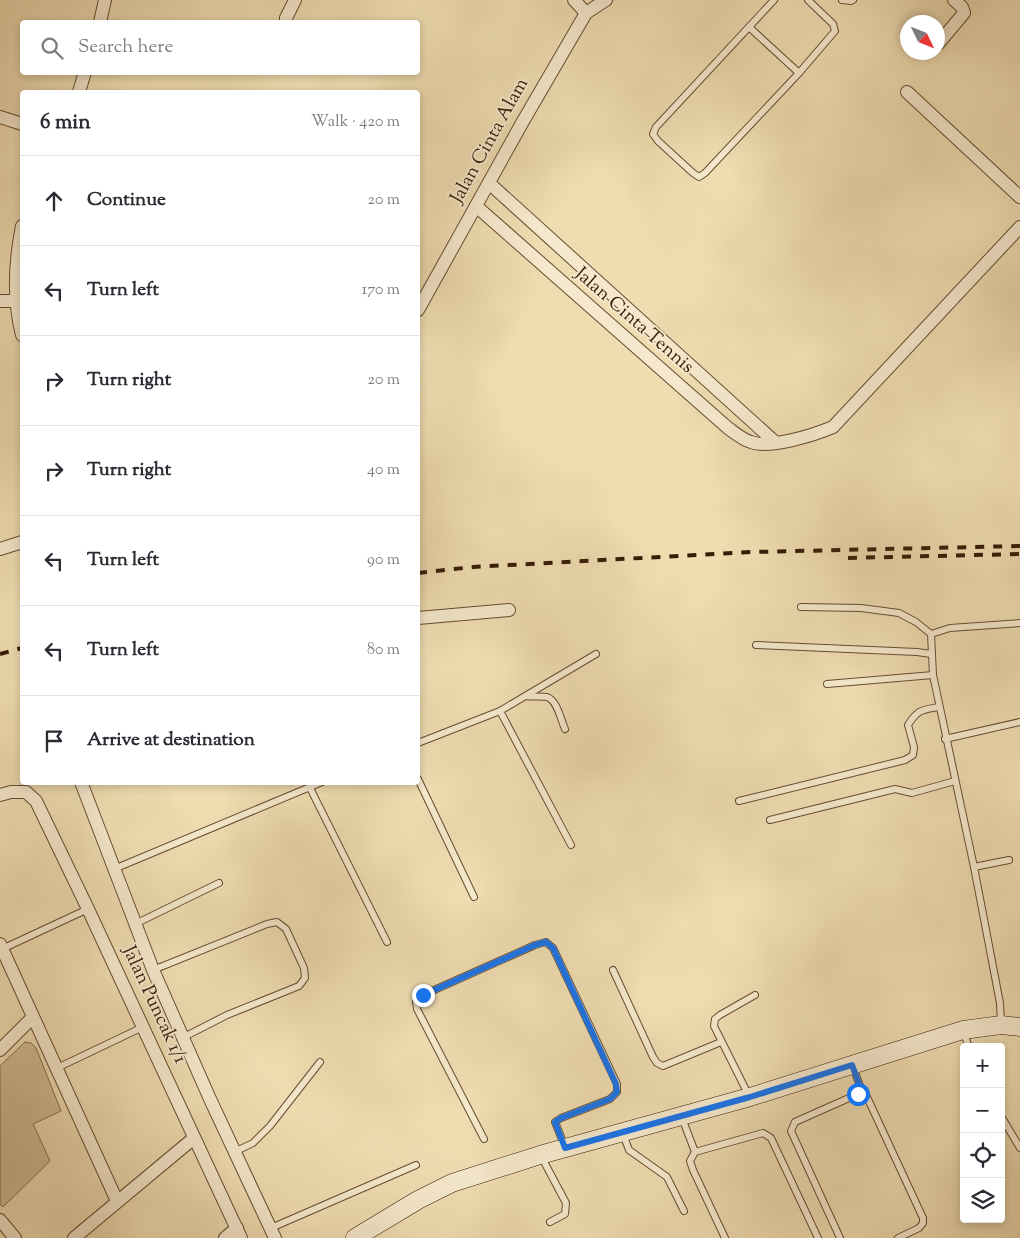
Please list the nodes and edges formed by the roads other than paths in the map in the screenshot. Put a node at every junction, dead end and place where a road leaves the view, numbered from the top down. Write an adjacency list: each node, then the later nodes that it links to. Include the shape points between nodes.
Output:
1 (105, 0): 11 (street)
2 (296, 0): 12 (street)
3 (574, 0): 10 (street)
4 (606, 0): 10 (street, Jalan Cinta Alam)
5 (774, 0): 13 (lane)
6 (808, 0): 15 (lane, via 833,24 835,31)
7 (842, 0): 8 (lane)
8 (853, 0)
9 (954, 0): 14 (street, via 964,13)
10 (586, 13): 21 (street, Jalan Cinta Alam)
11 (100, 20)
12 (286, 20)
13 (749, 27): 15 (lane); 15 (lane, via 656,127 654,134 658,140 693,173 699,177 705,173)
14 (945, 36)
15 (798, 73)
16 (84, 75): 17 (street)
17 (79, 90)
18 (907, 92): 22 (street)
19 (0, 117): 20 (street)
20 (20, 123)
21 (489, 183): 23 (street, Jalan Cinta Alam); 30 (street, Jalan Cinta Tennis)
22 (1020, 197)
23 (476, 206): 28 (street, Jalan Cinta Alam); 31 (street, Jalan Cinta Tennis)
24 (1020, 227): 32 (street, Jalan Cinta Tennis, via 833,428)
25 (20, 237): 27 (street)
26 (0, 301): 27 (street)
27 (17, 301): 29 (street)
28 (420, 306)
29 (20, 321)
30 (741, 412): 31 (street); 32 (street, Jalan Cinta Tennis)
31 (728, 428): 32 (street, Jalan Cinta Tennis, via 749,442)
32 (776, 443)
33 (20, 543): 34 (street)
34 (0, 549)
35 (801, 608): 39 (lane, via 861,608 899,613)
36 (509, 610): 37 (street)
37 (420, 618)
38 (1020, 623): 39 (lane, via 950,628)
39 (931, 634): 42 (lane)
40 (756, 645): 42 (lane)
41 (596, 654): 45 (lane)
42 (932, 654): 43 (lane)
43 (933, 675): 44 (lane); 46 (lane)
44 (827, 684)
45 (525, 696): 47 (lane); 49 (lane, via 551,699)
46 (939, 707): 50 (lane); 58 (lane, via 914,714 908,725 913,755 905,760)
47 (500, 710): 51 (lane); 60 (lane)
48 (1020, 722): 50 (lane)
49 (565, 729)
50 (945, 739): 52 (lane)
51 (420, 742)
52 (955, 781): 59 (lane, via 912,793 895,789); 62 (lane)
53 (420, 783): 65 (lane)
54 (82, 785): 63 (street)
55 (316, 785): 56 (lane)
56 (310, 788): 63 (lane); 68 (lane)
57 (0, 795): 66 (street, Jalan Puncak 1/1, via 26,792 36,801)
58 (740, 801)
59 (770, 820)
60 (571, 845)
61 (1009, 860): 62 (lane)
62 (974, 867): 74 (lane, via 1000,1003)
63 (114, 869): 67 (street)
64 (219, 883): 67 (lane)
65 (474, 897)
66 (88, 909): 69 (lane); 75 (street, Jalan Puncak 1/1)
67 (135, 924): 70 (street)
68 (387, 942)
69 (1, 946): 73 (street)
70 (153, 970): 77 (street); 77 (lane, via 267,924 276,922 286,929 304,968 305,978 299,986 227,1015)
71 (613, 970): 79 (lane, via 657,1063 663,1066)
72 (755, 995): 79 (lane, via 715,1019 714,1026)
73 (33, 1017): 80 (street); 83 (street)
74 (1001, 1025): 76 (street); 78 (street)
75 (143, 1027): 83 (lane); 89 (street, Jalan Puncak 1/1)
76 (1020, 1027)
77 (184, 1037): 93 (street)
78 (966, 1038): 82 (street)
79 (721, 1042): 85 (lane)
80 (0, 1050)
81 (320, 1062): 93 (lane, via 253,1144)
82 (852, 1065): 84 (lane); 85 (street)
83 (57, 1068): 97 (street)
84 (863, 1094): 109 (lane, via 795,1122 791,1131); 110 (lane, via 923,1218 919,1228)
85 (750, 1097): 86 (street)
86 (681, 1116): 88 (street); 94 (lane)
87 (1005, 1123): 92 (lane)
88 (623, 1133): 91 (street); 98 (lane, via 630,1150 667,1177)
89 (194, 1138): 97 (street); 101 (street, Jalan Puncak 1/1)
90 (484, 1139): 91 (lane, via 417,1010 416,1002 423,995 546,942 553,948 617,1092 610,1099 555,1122)
91 (565, 1148): 95 (street)
92 (1020, 1148)
93 (234, 1152): 102 (street)
94 (695, 1152): 107 (lane, via 690,1161 693,1170); 108 (lane, via 763,1133 768,1135)
95 (540, 1155): 100 (lane, via 566,1203 565,1214); 106 (street, via 452,1183)
96 (416, 1165): 102 (lane)
97 (118, 1201): 104 (street)
98 (684, 1211)
99 (0, 1220): 103 (street)
100 (550, 1222)
101 (239, 1233): 105 (street)
102 (273, 1233)
103 (15, 1238)
104 (74, 1238)
105 (225, 1238)
106 (356, 1238)
107 (725, 1238)
108 (818, 1238)
109 (840, 1238)
110 (898, 1238)

